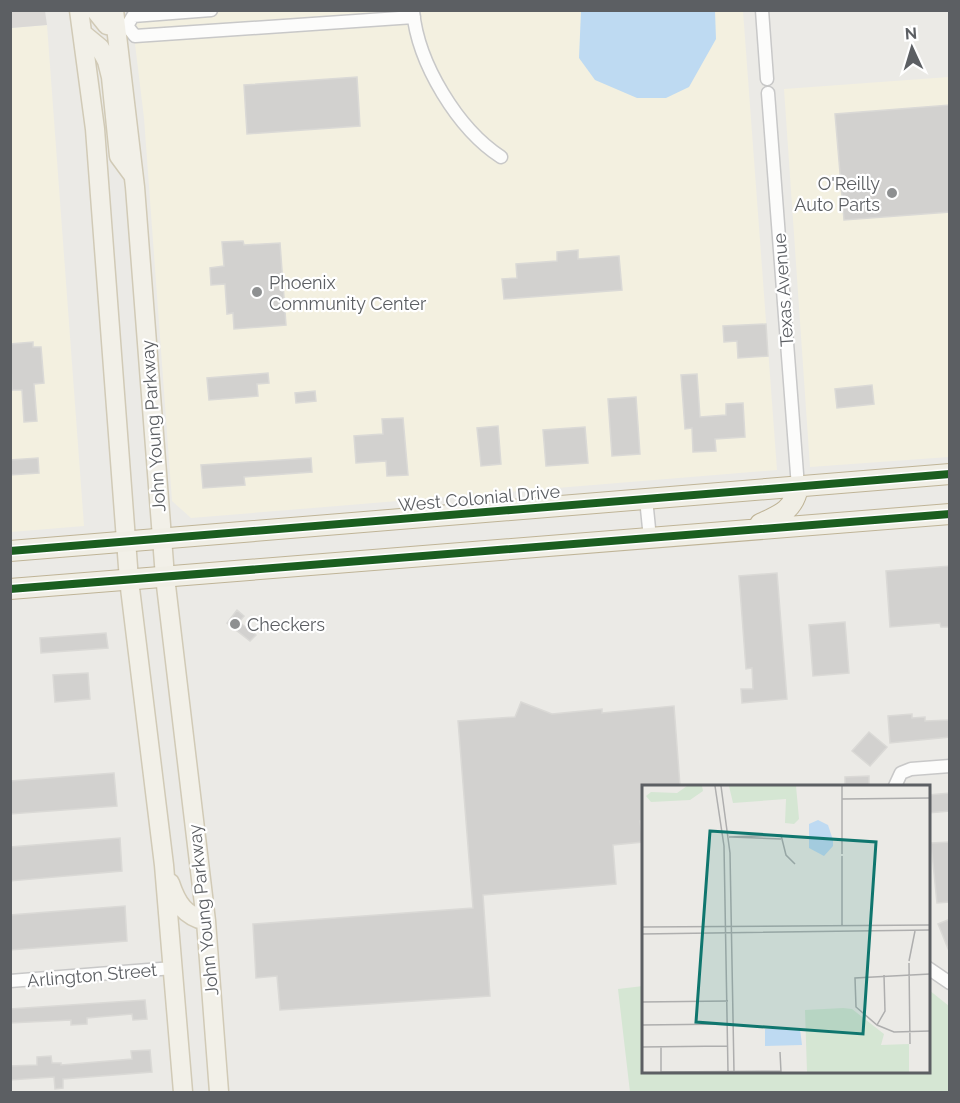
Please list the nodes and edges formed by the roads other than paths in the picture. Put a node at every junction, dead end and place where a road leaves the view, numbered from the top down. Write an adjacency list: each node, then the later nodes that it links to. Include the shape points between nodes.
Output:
1 (79, 10): 7 (main road, John Young Parkway)
2 (95, 10): 6 (main road, via 107,25)
3 (211, 10): 6 (street, via 133,16)
4 (762, 10): 8 (street)
5 (413, 14): 6 (street, via 135,36); 10 (street, via 419,42 452,111 482,144)
6 (119, 21): 11 (main road, John Young Parkway)
7 (83, 34): 11 (main road, via 100,48 107,61 119,156); 19 (main road, John Young Parkway, via 95,129)
8 (767, 79)
9 (768, 93): 13 (street, Texas Avenue)
10 (501, 157)
11 (134, 176): 18 (main road, John Young Parkway)
12 (950, 474): 13 (highway, West Colonial Drive)
13 (798, 487): 14 (highway, West Colonial Drive); 16 (highway, via 792,506)
14 (646, 499): 17 (street); 18 (highway, West Colonial Drive)
15 (950, 514): 16 (highway)
16 (746, 530): 17 (highway)
17 (650, 538): 21 (highway)
18 (162, 539): 19 (highway, West Colonial Drive); 21 (main road, John Young Parkway)
19 (126, 541): 20 (highway, West Colonial Drive); 22 (main road, John Young Parkway)
20 (10, 551)
21 (165, 578): 22 (highway); 27 (main road, John Young Parkway)
22 (129, 580): 23 (highway); 26 (main road, John Young Parkway)
23 (10, 589)
24 (950, 766): 25 (street, via 911,769 901,773)
25 (896, 785)
26 (164, 865): 27 (main road, via 175,898 184,911); 28 (main road, John Young Parkway)
27 (206, 921): 33 (main road, John Young Parkway)
28 (173, 968): 30 (street, Arlington Street); 32 (main road, John Young Parkway)
29 (930, 969): 31 (street)
30 (10, 981)
31 (950, 983)
32 (183, 1092)
33 (219, 1092)

